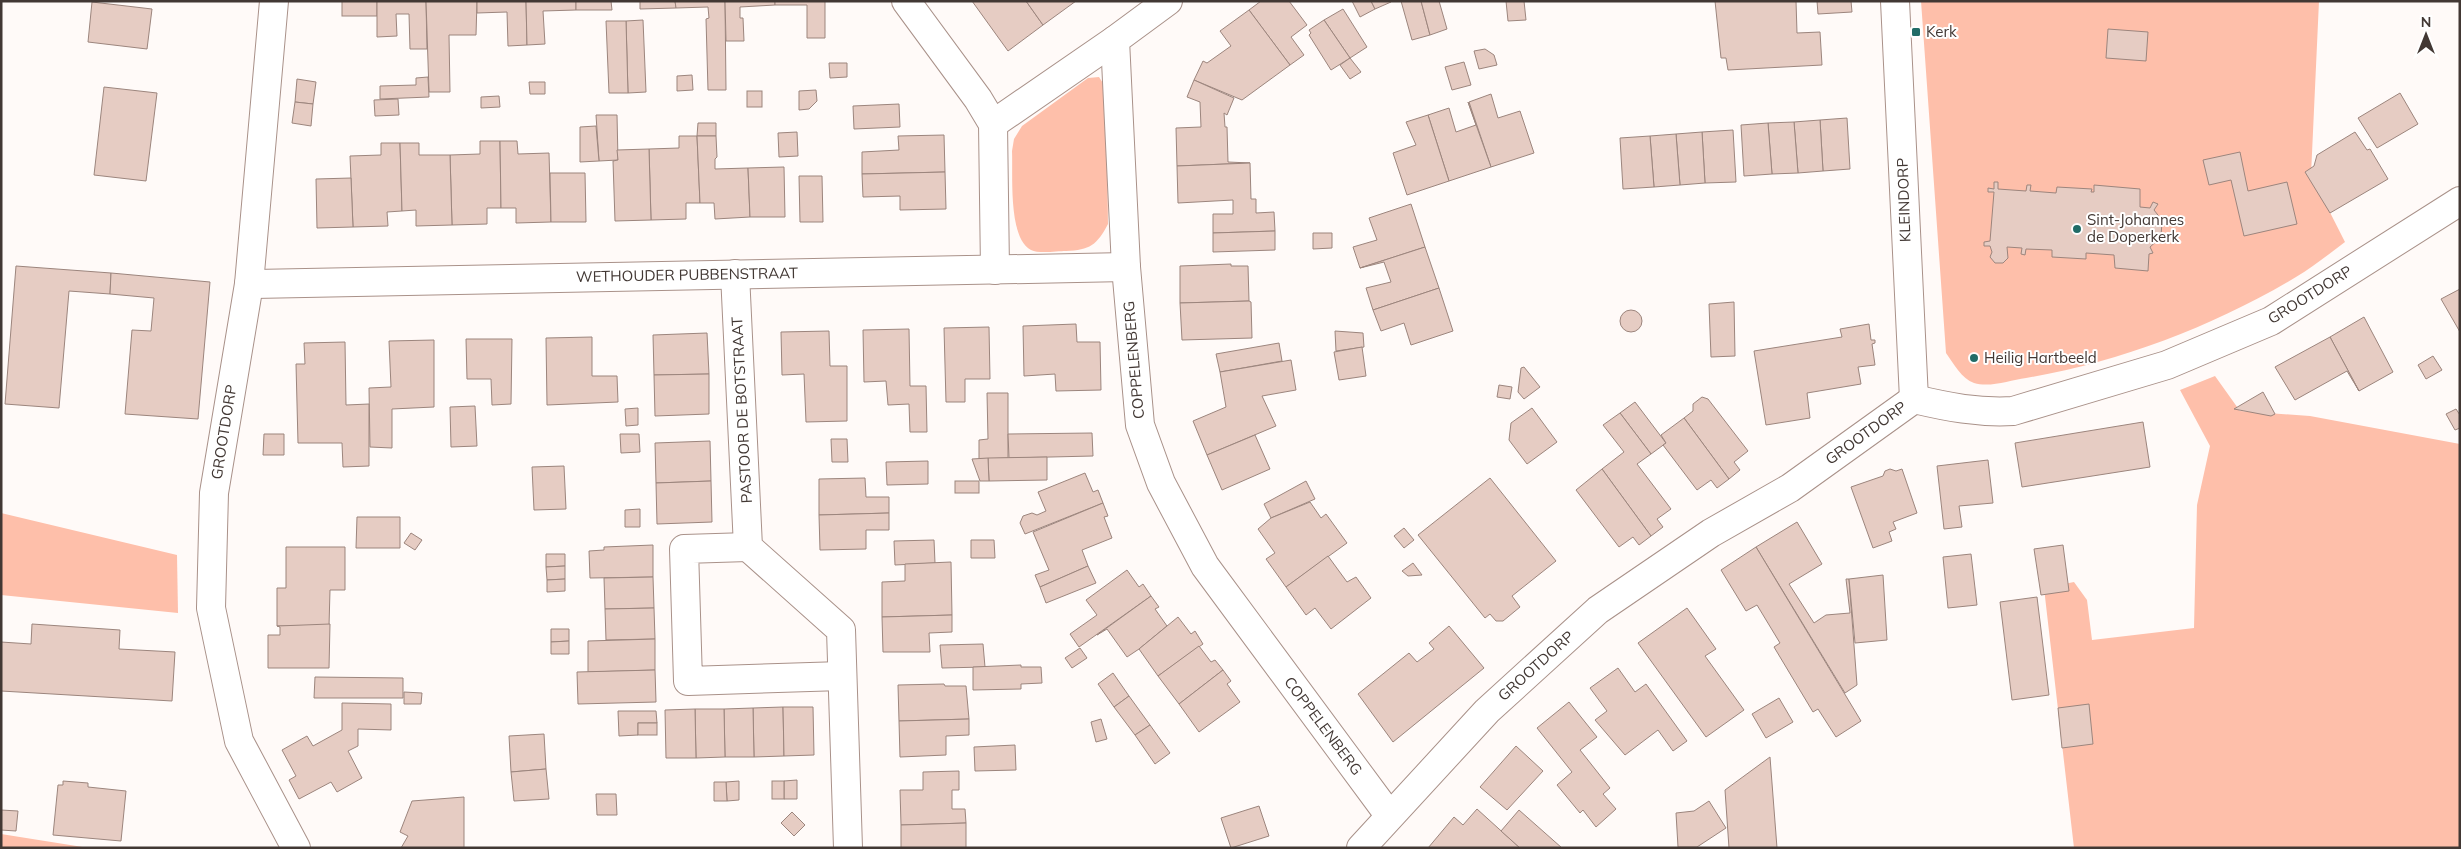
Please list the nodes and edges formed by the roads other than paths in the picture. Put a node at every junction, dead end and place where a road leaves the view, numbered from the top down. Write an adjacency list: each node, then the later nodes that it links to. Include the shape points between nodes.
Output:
1 (274, 1): 11 (street, GROOTDORP)
2 (906, 1): 6 (street, via 978,98)
3 (1168, 1): 5 (street)
4 (1895, 1): 12 (street, KLEINDORP)
5 (1115, 40): 6 (street); 8 (street, COPPELENBERG)
6 (993, 124): 9 (street)
7 (2460, 201): 12 (street, GROOTDORP, via 2271,321 2167,365 2013,411 1961,410)
8 (1126, 267): 9 (street, WETHOUDER PUBBENSTRAAT); 15 (street, COPPELENBERG, via 1140,425 1161,483 1205,566)
9 (995, 270): 10 (street, WETHOUDER PUBBENSTRAAT)
10 (735, 274): 11 (street, WETHOUDER PUBBENSTRAAT); 13 (street, PASTOOR DE BOTSTRAAT)
11 (249, 284): 16 (street, GROOTDORP, via 214,493 211,608 239,741)
12 (1914, 398): 15 (street, GROOTDORP, via 1790,488 1711,533 1598,610 1487,711)
13 (748, 546): 14 (street, via 841,630); 14 (street, via 684,549 688,681)
14 (842, 676): 17 (street)
15 (1389, 815): 18 (street, GROOTDORP)
16 (296, 848)
17 (848, 848)
18 (1361, 848)

